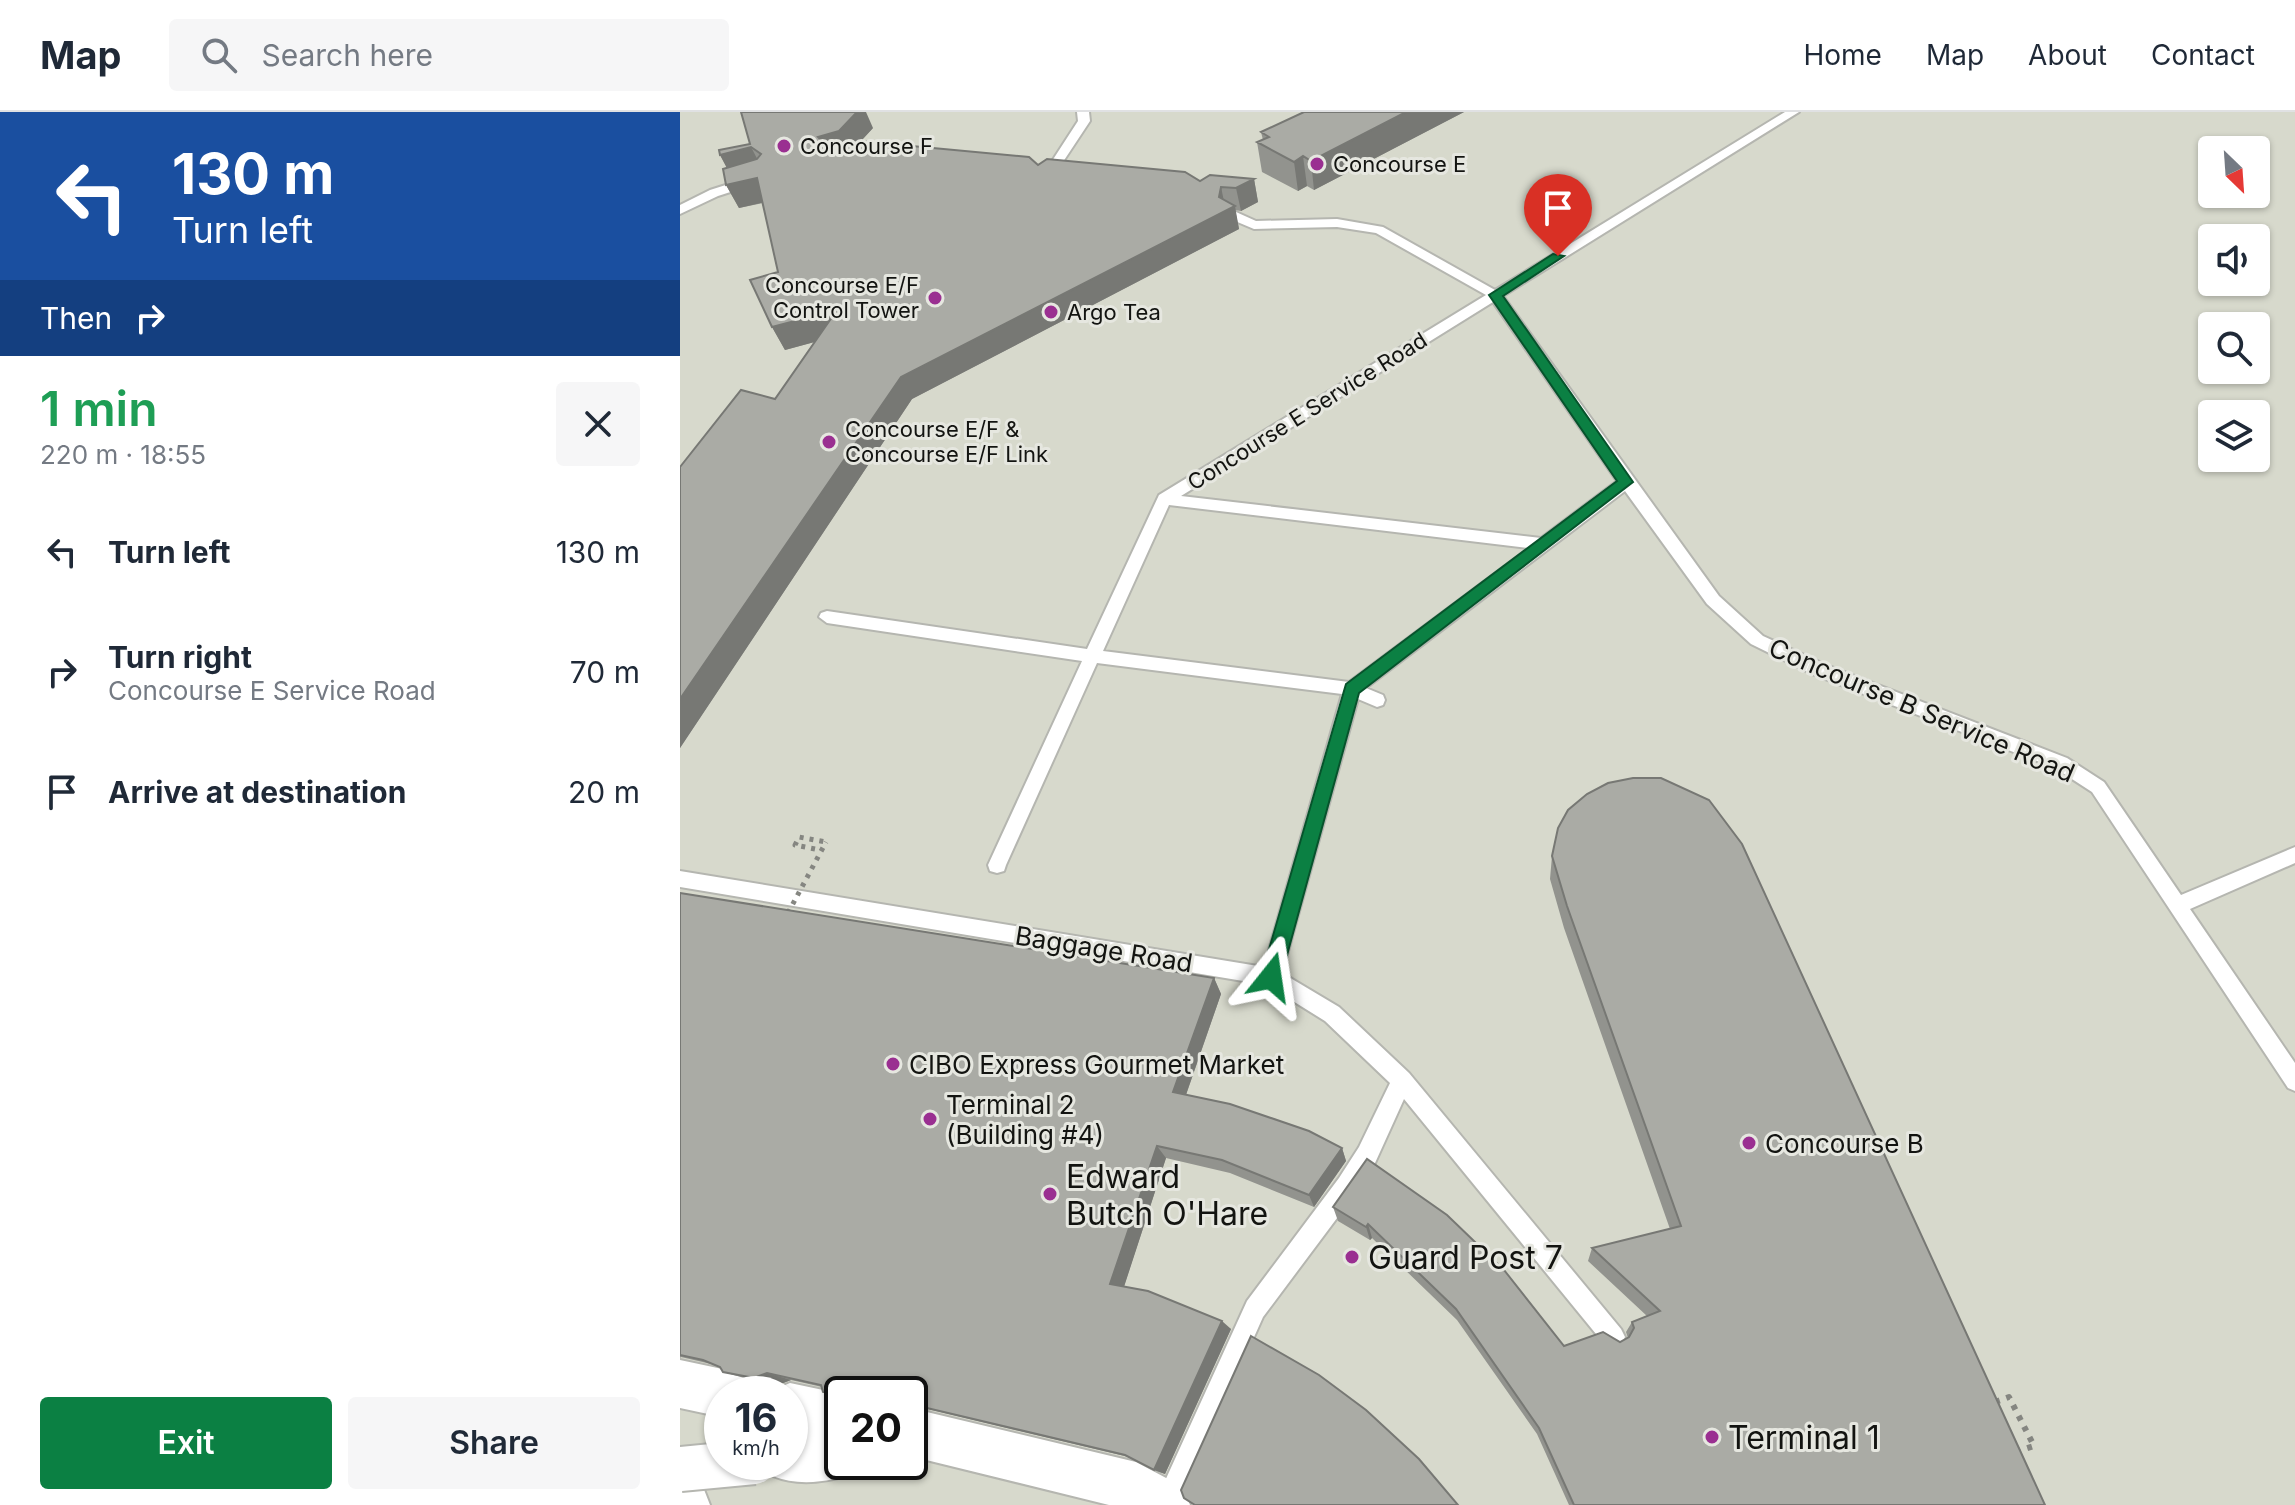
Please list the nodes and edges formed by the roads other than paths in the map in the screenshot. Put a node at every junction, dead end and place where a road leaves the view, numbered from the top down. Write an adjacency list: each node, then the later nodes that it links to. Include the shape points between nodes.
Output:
1 (1083, 112): 4 (lane, via 1084,121)
2 (1793, 112): 10 (lane, Concourse E Service Road)
3 (1040, 164): 4 (lane)
4 (1055, 167): 5 (lane); 7 (lane)
5 (1069, 169)
6 (764, 177): 8 (lane, via 722,189)
7 (1045, 181)
8 (680, 210)
9 (1232, 215): 10 (lane, via 1254,225 1337,223 1379,230)
10 (1495, 295): 11 (lane, Concourse B Service Road); 12 (lane, Concourse E Service Road)
11 (1626, 482): 13 (lane); 21 (lane, Concourse B Service Road, via 1713,600 1757,640 1818,669 2061,763 2098,787)
12 (1164, 499): 13 (lane); 15 (lane, Concourse E Service Road)
13 (1545, 544): 16 (lane)
14 (827, 617): 15 (lane)
15 (1093, 656): 16 (lane); 19 (lane, Concourse E Service Road)
16 (1352, 689): 17 (lane); 22 (lane)
17 (1377, 700)
18 (2295, 855): 21 (lane)
19 (997, 865)
20 (680, 879): 22 (lane, Baggage Road)
21 (2177, 906): 24 (lane, Concourse B Service Road)
22 (1271, 977): 23 (lane, Baggage Road, via 1332,1014)
23 (1402, 1080): 25 (lane, Baggage Road); 33 (lane, via 1367,1155 1255,1309)
24 (2295, 1081)
25 (1613, 1337)
26 (680, 1384): 27 (street)
27 (704, 1389)
28 (928, 1436): 29 (street)
29 (963, 1443): 30 (street); 33 (street, via 1136,1487)
30 (928, 1446)
31 (704, 1467): 32 (street, bridge)
32 (680, 1469)
33 (1166, 1505)

